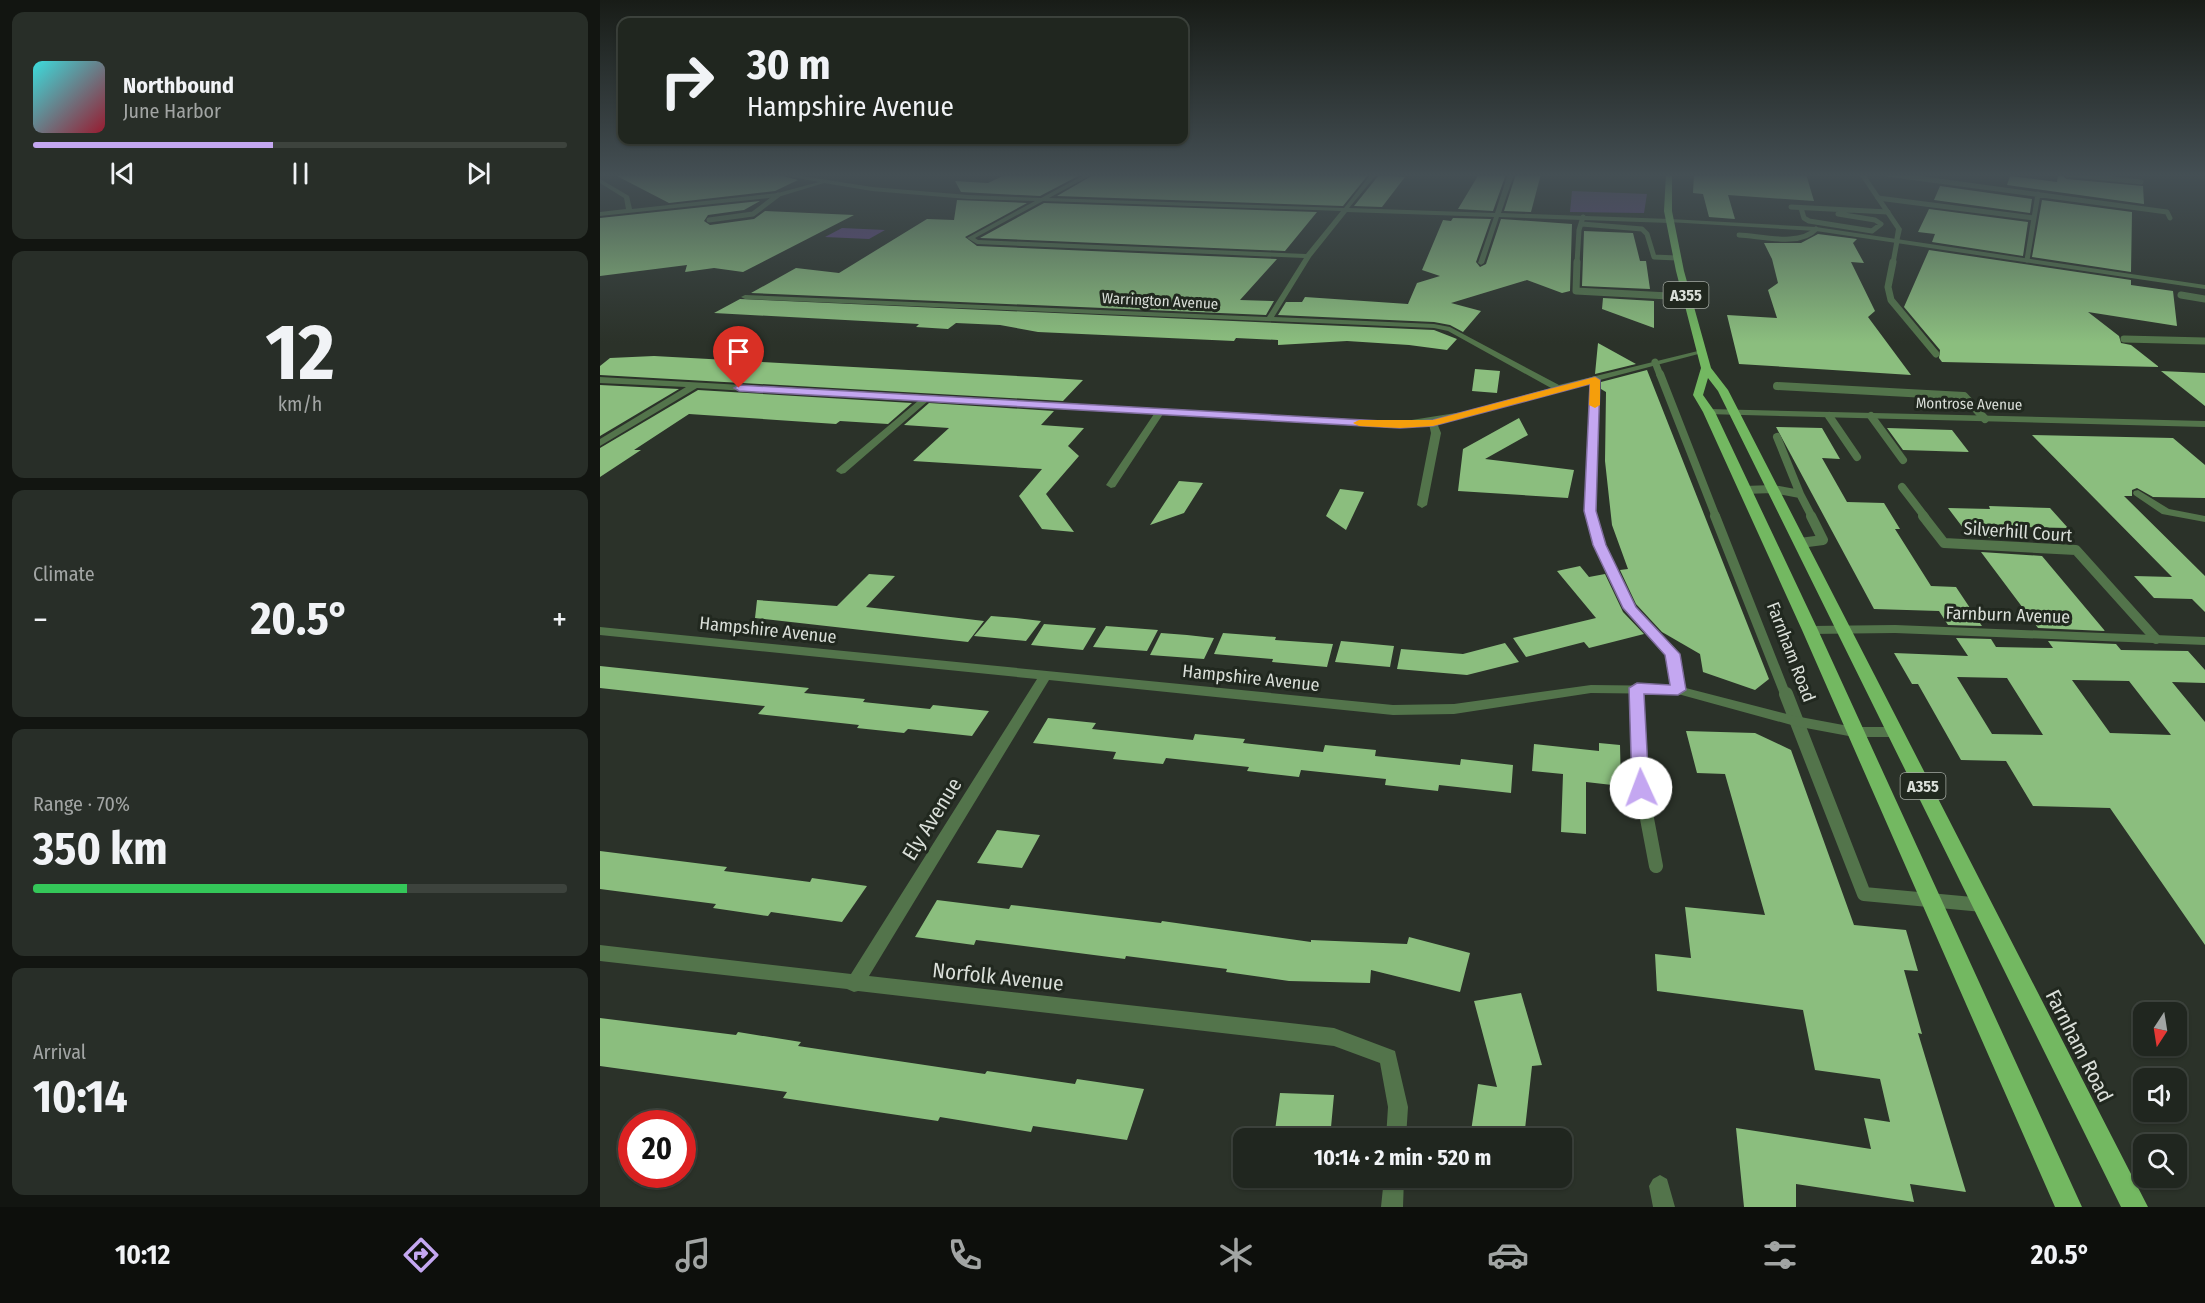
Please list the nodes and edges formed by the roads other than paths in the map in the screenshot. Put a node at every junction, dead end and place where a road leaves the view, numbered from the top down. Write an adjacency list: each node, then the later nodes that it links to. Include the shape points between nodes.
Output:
1 (985, 230): 13 (street, via 970,238 977,242)
2 (1330, 230): 13 (street)
3 (1493, 230): 16 (street)
4 (1581, 230): 20 (lane, via 1576,291)
5 (1643, 230): 14 (lane, via 1654,257)
6 (1672, 230): 14 (main road, Farnham Road / A355)
7 (1815, 230): 11 (lane, via 1799,239)
8 (1825, 230): 12 (street)
9 (1899, 230): 12 (street)
10 (2032, 230): 15 (lane)
11 (1739, 235)
12 (1897, 241): 15 (street); 25 (lane, via 1888,286 1891,300)
13 (1308, 256): 22 (street)
14 (1677, 258): 20 (main road, Farnham Road / A355)
15 (2027, 260): 17 (street)
16 (1481, 263)
17 (2205, 287)
18 (2181, 295): 21 (lane)
19 (745, 297): 22 (street, Warrington Avenue)
20 (1687, 297): 26 (main road, Farnham Road / A355)
21 (2205, 299)
22 (1269, 320): 32 (street, Warrington Avenue, via 1450,329)
23 (2124, 339): 24 (lane)
24 (2205, 341)
25 (1936, 354)
26 (1704, 360): 27 (street); 35 (main road, Farnham Road / A355, via 1698,395); 36 (main road, Farnham Road / A355)
27 (1656, 362): 29 (street); 64 (lane, Farnham Road)
28 (600, 380): 30 (street)
29 (1595, 380): 32 (street); 63 (lane, via 1590,511 1600,545 1630,608 1672,654)
30 (694, 386): 33 (street); 43 (street)
31 (1777, 386): 39 (lane, via 1964,396)
32 (1558, 388): 40 (street)
33 (925, 399): 34 (street); 46 (street)
34 (1160, 412): 40 (street, via 1400,425); 47 (street)
35 (1708, 412): 36 (street, Montrose Avenue); 50 (main road, Farnham Road / A355)
36 (1732, 412): 37 (street, Montrose Avenue); 49 (main road, Farnham Road / A355)
37 (1829, 416): 38 (street, Montrose Avenue); 44 (lane)
38 (1872, 417): 39 (street, Montrose Avenue); 45 (lane)
39 (1985, 419): 41 (street, Montrose Avenue)
40 (1433, 423): 53 (street, via 1436,433)
41 (2205, 424)
42 (1776, 437): 52 (lane)
43 (600, 443)
44 (1857, 457)
45 (1903, 460)
46 (841, 471)
47 (1110, 485)
48 (1902, 487): 59 (lane, Silverhill Court, via 1944,543 2076,550)
49 (1773, 489): 50 (lane); 52 (lane); 55 (main road, Farnham Road / A355)
50 (1744, 490): 56 (main road, Farnham Road / A355)
51 (2138, 493): 54 (street, via 2166,512)
52 (1800, 494): 55 (lane, via 1823,540)
53 (1422, 505)
54 (2203, 521)
55 (1800, 543): 57 (main road, Farnham Road / A355)
56 (1810, 630): 57 (street, Farnburn Avenue); 65 (main road, Farnham Road / A355)
57 (1842, 630): 59 (street, Farnburn Avenue); 66 (main road, Farnham Road / A355)
58 (600, 631): 61 (street, Hampshire Avenue)
59 (2156, 639): 60 (street, Farnburn Avenue)
60 (2205, 641)
61 (1045, 676): 62 (street, Hampshire Avenue, via 1393,710 1454,709 1591,689); 71 (street, Ely Avenue)
62 (1637, 688): 63 (street, Hampshire Avenue); 67 (lane, via 1641,788)
63 (1678, 690): 64 (street, Hampshire Avenue)
64 (1795, 721): 65 (street, Hampshire Avenue); 68 (lane, Farnham Road, via 1864,894)
65 (1854, 732): 66 (street, Hampshire Avenue); 68 (main road, Farnham Road / A355)
66 (1895, 732): 69 (main road, Farnham Road / A355)
67 (1656, 866)
68 (1931, 901): 69 (lane, Farnham Road); 77 (main road, Farnham Road / A355)
69 (1983, 905): 78 (main road, Farnham Road / A355)
70 (600, 953): 71 (street, Norfolk Avenue)
71 (854, 984): 72 (street, Norfolk Avenue, via 1334,1037 1388,1057 1398,1107)
72 (1397, 1128)
73 (1660, 1186): 76 (street)
74 (1393, 1188): 75 (street)
75 (1392, 1207)
76 (1664, 1207)
77 (2069, 1207)
78 (2135, 1207)

